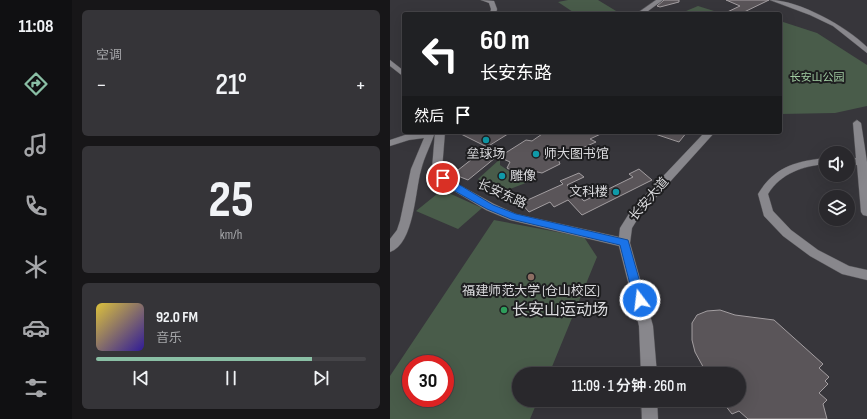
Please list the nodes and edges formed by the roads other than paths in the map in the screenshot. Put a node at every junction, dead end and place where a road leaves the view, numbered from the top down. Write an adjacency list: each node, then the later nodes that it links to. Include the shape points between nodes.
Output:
1 (660, 0): 5 (street)
2 (772, 0): 6 (street, via 835,24)
3 (487, 1): 4 (street, via 494,8)
4 (493, 12)
5 (644, 12)
6 (867, 51)
7 (390, 62): 8 (street)
8 (402, 73)
9 (857, 123): 16 (street)
10 (430, 134): 13 (street); 19 (street, via 416,169 404,226)
11 (440, 134): 18 (street, 长安东路, via 436,159 439,174 448,183 500,212)
12 (708, 134): 18 (street, 长安大道, via 632,217 626,228)
13 (390, 142)
14 (819, 162): 20 (street, via 793,168 774,178 763,194 768,213 787,233 814,253 846,270)
15 (855, 162): 16 (street)
16 (862, 162): 17 (street)
17 (867, 212)
18 (624, 243): 21 (street, 长安大道, via 646,326)
19 (390, 247)
20 (867, 275)
21 (649, 367)
22 (649, 407): 23 (street)
23 (650, 419)

